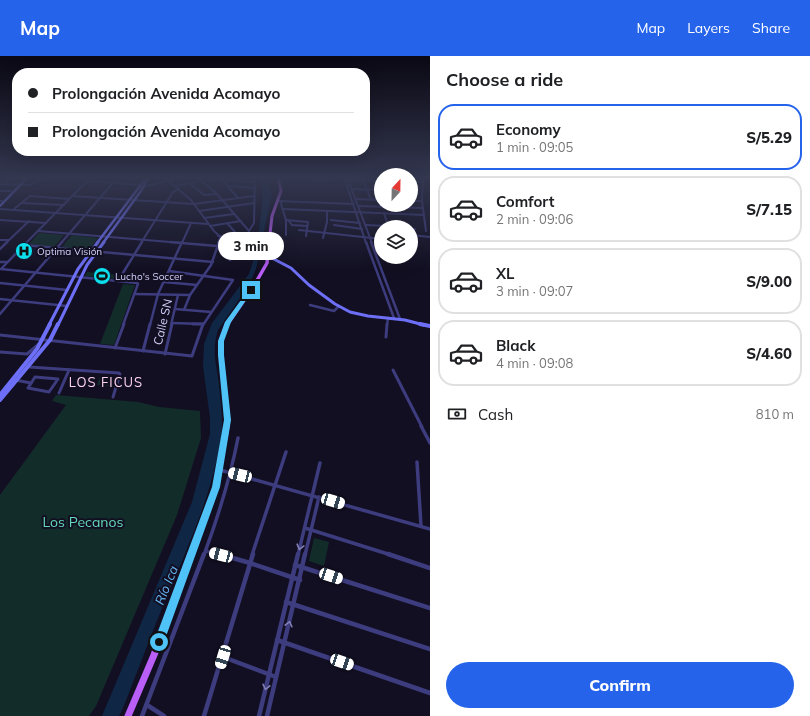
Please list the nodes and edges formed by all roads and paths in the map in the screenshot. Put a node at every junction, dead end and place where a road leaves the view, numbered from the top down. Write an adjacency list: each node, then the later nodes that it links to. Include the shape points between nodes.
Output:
1 (11, 208): 17 (street)
2 (61, 208): 22 (street)
3 (93, 208): 28 (street)
4 (124, 208): 30 (street)
5 (128, 208): 31 (street)
6 (162, 208): 34 (street)
7 (197, 208): 19 (street)
8 (222, 208): 19 (street)
9 (229, 208): 26 (street)
10 (254, 208): 53 (street, via 254,223)
11 (276, 208): 81 (main road, via 272,216)
12 (316, 208): 20 (street)
13 (354, 208): 24 (street)
14 (359, 208): 25 (street)
15 (419, 208): 16 (street)
16 (423, 208): 29 (street)
17 (14, 209): 22 (street)
18 (282, 209): 20 (street); 35 (street)
19 (199, 211): 33 (street)
20 (317, 211): 21 (street)
21 (327, 211): 23 (street); 56 (street)
22 (56, 212): 28 (street); 41 (street)
23 (338, 212): 24 (street); 32 (street)
24 (356, 212): 25 (street); 44 (street)
25 (361, 212): 27 (street); 47 (street)
26 (234, 214): 33 (street); 40 (street)
27 (384, 214): 29 (street); 37 (street)
28 (87, 215): 30 (street); 57 (street)
29 (424, 215): 55 (street)
30 (117, 217): 31 (street); 59 (street)
31 (122, 217): 34 (street); 62 (street)
32 (339, 217)
33 (204, 218): 45 (street)
34 (155, 220): 42 (street); 72 (street)
35 (286, 220): 54 (street, via 292,225 307,226); 58 (street)
36 (331, 220): 44 (street)
37 (386, 220)
38 (0, 221): 39 (street)
39 (29, 221): 41 (street); 71 (street)
40 (241, 221): 43 (street); 53 (street)
41 (46, 223): 52 (street)
42 (191, 223): 45 (street); 73 (street)
43 (228, 223): 45 (street); 65 (street)
44 (360, 223): 47 (street); 49 (street)
45 (209, 225): 63 (street)
46 (334, 225): 49 (street)
47 (366, 225): 48 (street); 50 (street)
48 (374, 226)
49 (362, 229): 50 (street); 67 (street)
50 (367, 229): 68 (street)
51 (299, 230): 54 (street)
52 (38, 231): 57 (street); 74 (street)
53 (249, 231): 65 (street, via 248,240)
54 (306, 231): 56 (street); 60 (street)
55 (426, 231)
56 (324, 233): 66 (street); 67 (street)
57 (70, 234): 59 (street); 76 (street)
58 (286, 235)
59 (102, 236): 62 (street); 78 (street)
60 (306, 236)
61 (418, 236): 64 (street)
62 (108, 237): 72 (street); 79 (street)
63 (219, 237): 65 (street); 75 (street); 83 (street, via 230,246 240,248)
64 (430, 237)
65 (236, 238)
66 (323, 238)
67 (364, 238): 68 (street); 114 (street)
68 (369, 238): 69 (street); 115 (street)
69 (374, 238)
70 (0, 240): 71 (street)
71 (9, 240): 77 (street)
72 (144, 240): 73 (street); 80 (street)
73 (182, 243): 75 (street); 82 (street)
74 (24, 245): 76 (street); 85 (street)
75 (217, 246): 86 (street)
76 (58, 248): 78 (street); 89 (street)
77 (0, 249)
78 (91, 251): 79 (street); 91 (street)
79 (97, 252): 80 (street); 92 (street, via 86,265)
80 (134, 255): 82 (street); 93 (street)
81 (268, 256): 108 (street, via 291,268 305,282); 142 (main road, via 263,271 231,317 223,336 221,355 228,420)
82 (175, 258): 86 (street); 88 (street)
83 (230, 260)
84 (0, 262): 85 (street)
85 (7, 262): 87 (street)
86 (213, 262): 90 (street)
87 (0, 270): 89 (street)
88 (169, 271): 90 (street); 94 (street)
89 (36, 273): 91 (street); 97 (street)
90 (204, 275): 96 (street); 111 (street, via 233,280)
91 (75, 276): 92 (street); 98 (street)
92 (81, 277): 93 (street); 107 (street)
93 (118, 281): 99 (street, via 136,282 138,284)
94 (164, 282): 96 (street); 100 (street)
95 (0, 283): 97 (street)
96 (197, 285): 102 (street)
97 (25, 286): 98 (street); 104 (street)
98 (67, 290): 105 (street)
99 (134, 294): 100 (street); 123 (street)
100 (158, 294): 101 (street); 124 (street)
101 (178, 295): 102 (street); 109 (street, Calle SN)
102 (190, 295): 110 (street)
103 (0, 298): 104 (street)
104 (12, 300): 105 (street); 112 (street)
105 (60, 305): 107 (street); 122 (street)
106 (310, 305): 108 (street, via 334,311)
107 (67, 306): 121 (street)
108 (339, 306): 113 (street, via 354,313)
109 (175, 309): 110 (street); 116 (street, Calle SN)
110 (184, 310): 111 (street)
111 (211, 312): 117 (street)
112 (0, 314)
113 (388, 318): 114 (street); 120 (street)
114 (394, 318): 115 (street)
115 (400, 319): 118 (street)
116 (172, 323): 117 (street); 126 (street, Calle SN)
117 (203, 324): 126 (street, via 192,355)
118 (430, 326)
119 (0, 335): 122 (street)
120 (386, 337)
121 (50, 340): 122 (street); 123 (street); 127 (street)
122 (42, 341): 125 (street, via 28,354); 130 (street)
123 (115, 348): 124 (street)
124 (142, 351): 126 (street)
125 (0, 352)
126 (165, 354)
127 (29, 367): 128 (street); 131 (street)
128 (69, 370): 133 (street); 135 (street, via 119,373)
129 (393, 370): 138 (street)
130 (13, 380): 131 (street); 134 (street)
131 (18, 381): 132 (street); 136 (street)
132 (31, 383): 132 (street, via 35,377 58,379 49,392 28,388)
133 (59, 393)
134 (0, 395)
135 (112, 397)
136 (0, 400)
137 (238, 438): 143 (street)
138 (430, 443)
139 (286, 452): 144 (street)
140 (417, 462): 147 (street)
141 (320, 463): 145 (street)
142 (220, 470): 143 (street); 169 (main road, via 212,500 154,655)
143 (231, 473): 144 (street); 151 (street)
144 (276, 485): 145 (street); 152 (street)
145 (313, 496): 146 (street); 148 (street)
146 (318, 497): 147 (street); 150 (street)
147 (421, 526): 149 (street)
148 (305, 528): 150 (street); 153 (street, one-way to 153)
149 (430, 529)
150 (311, 530): 154 (street); 155 (street)
151 (206, 551): 152 (street); 168 (street)
152 (250, 563): 156 (street); 164 (street)
153 (295, 565): 154 (street); 156 (street)
154 (303, 567): 157 (street); 160 (street)
155 (430, 568)
156 (292, 578): 157 (street); 158 (street)
157 (300, 580): 159 (street)
158 (286, 602): 159 (street); 161 (street)
159 (294, 604): 162 (street, one-way to 159); 163 (street)
160 (430, 608)
161 (277, 640): 162 (street); 165 (street)
162 (284, 642): 166 (street); 167 (street)
163 (430, 649)
164 (223, 657): 165 (street); 172 (street)
165 (269, 674): 166 (street); 173 (street, one-way to 173)
166 (276, 677): 174 (street)
167 (430, 693)
168 (147, 705): 170 (street); 171 (street)
169 (128, 716)
170 (142, 716)
171 (164, 716)
172 (204, 716)
173 (260, 716)
174 (267, 716)

